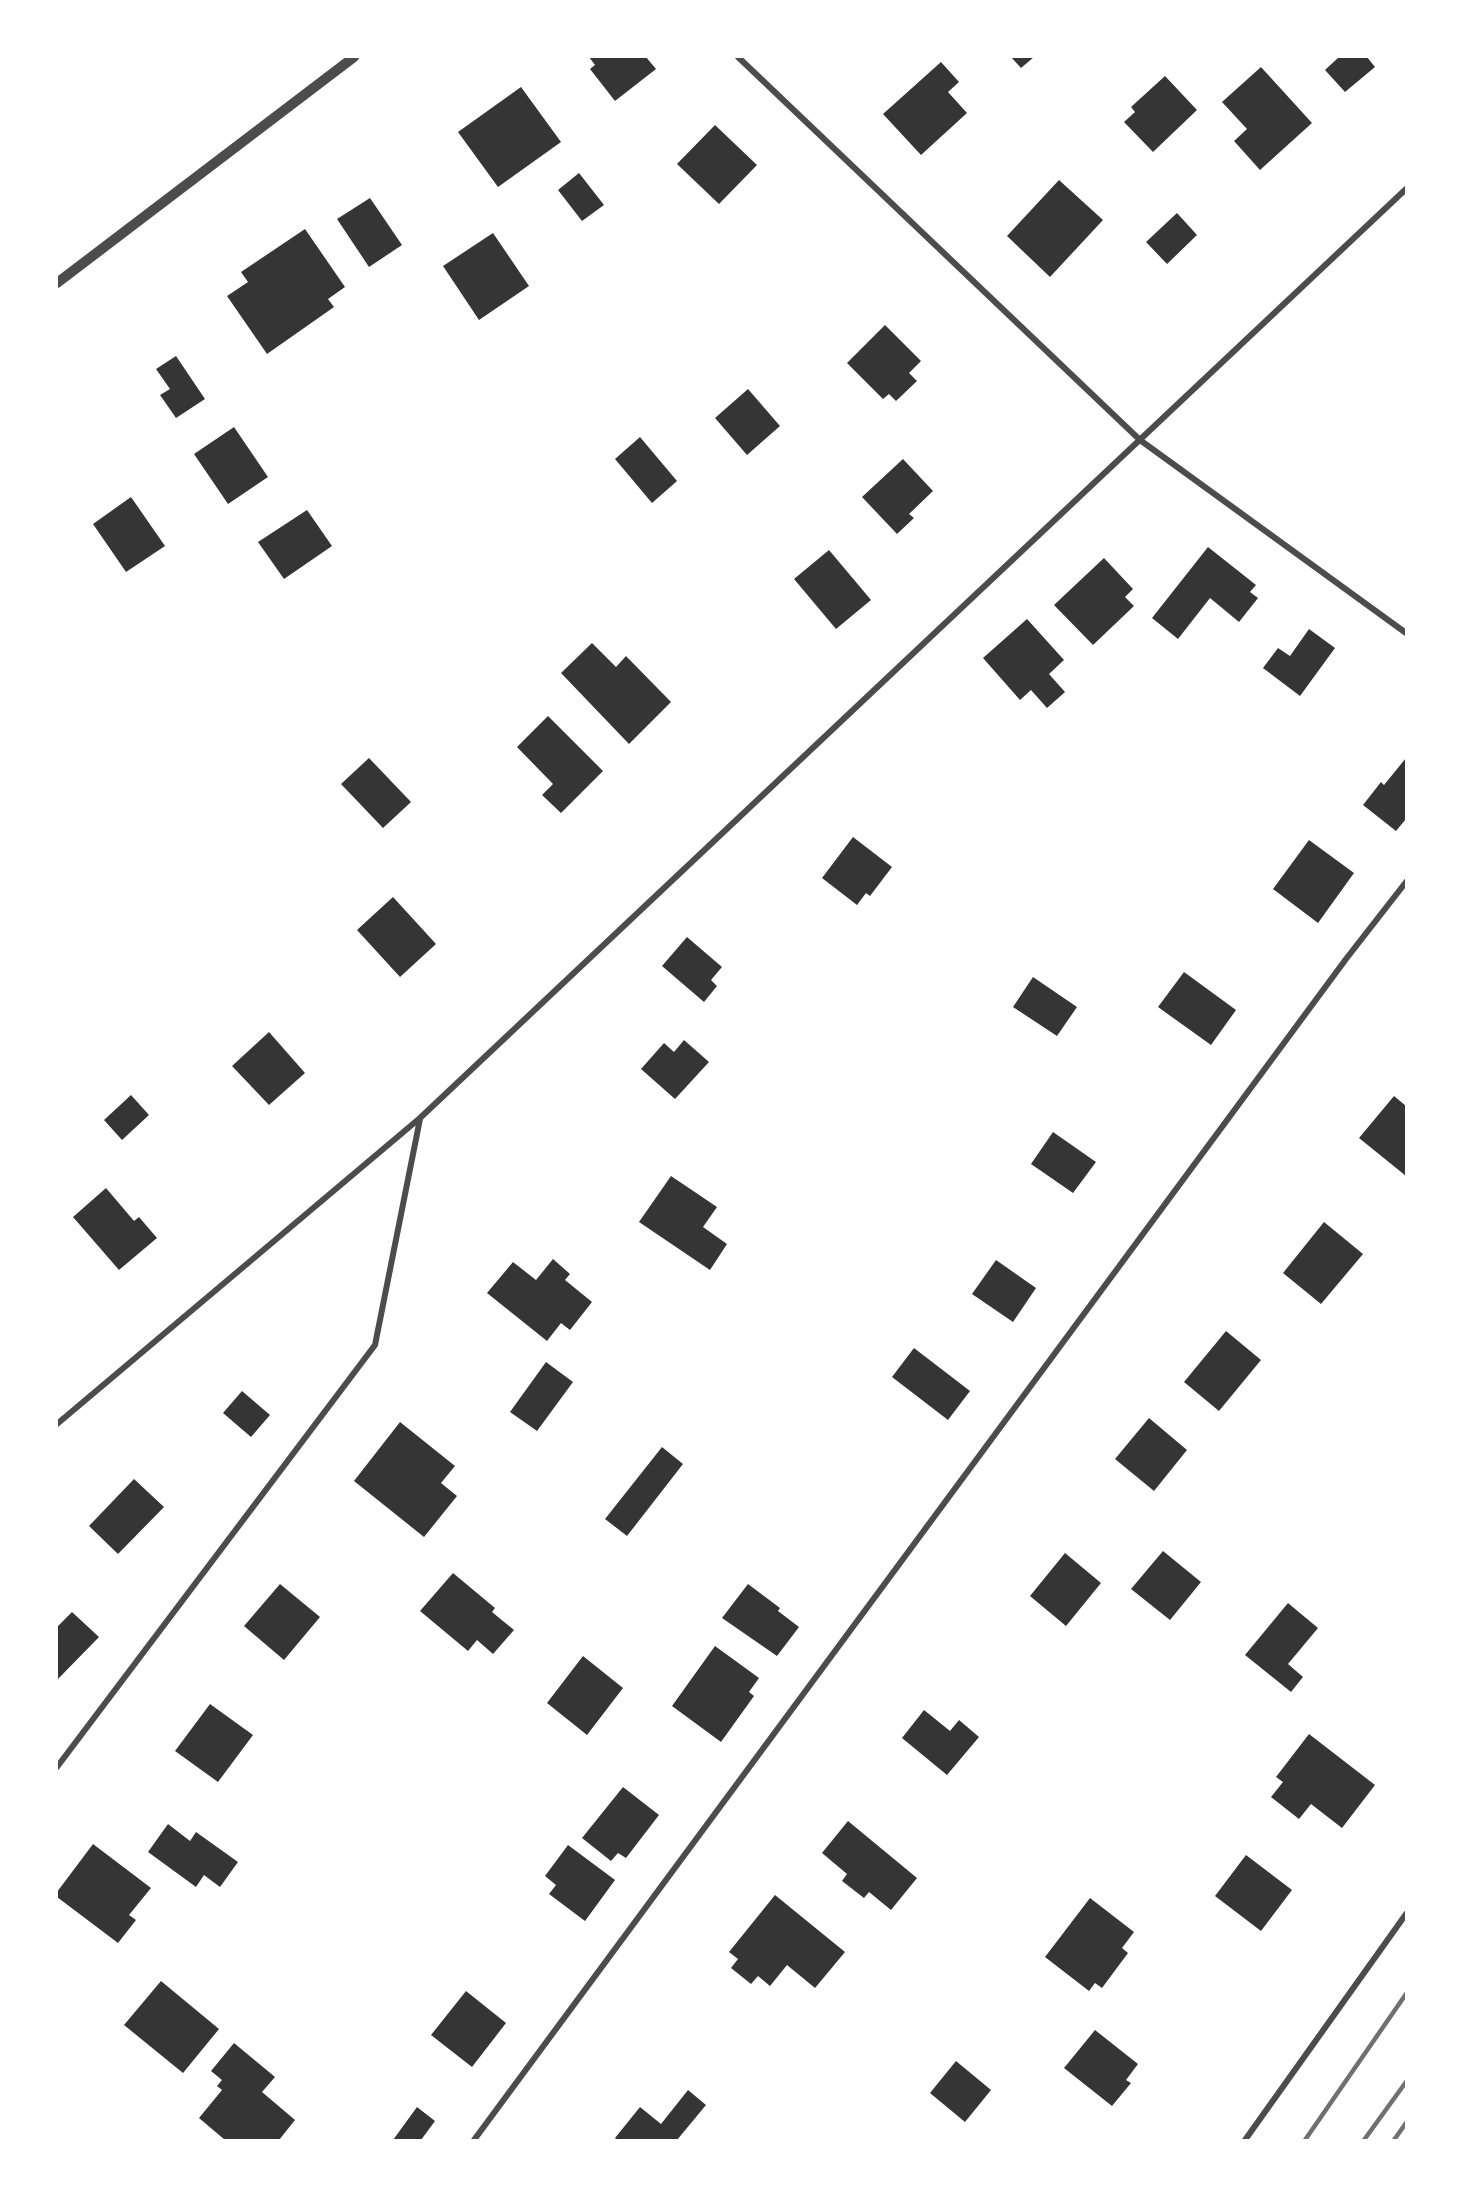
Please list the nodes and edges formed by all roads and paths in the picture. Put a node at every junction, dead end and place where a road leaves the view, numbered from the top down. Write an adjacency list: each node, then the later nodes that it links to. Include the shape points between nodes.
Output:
1 (354, 57): 4 (street)
2 (738, 57): 5 (street)
3 (1406, 189): 5 (street)
4 (57, 283)
5 (1140, 440): 6 (street); 8 (street)
6 (1406, 633)
7 (1406, 882): 12 (street)
8 (420, 1118): 9 (street); 10 (street, via 375,1345)
9 (57, 1424)
10 (57, 1767)
11 (1406, 1914): 13 (street)
12 (474, 2140)
13 (1245, 2140)

